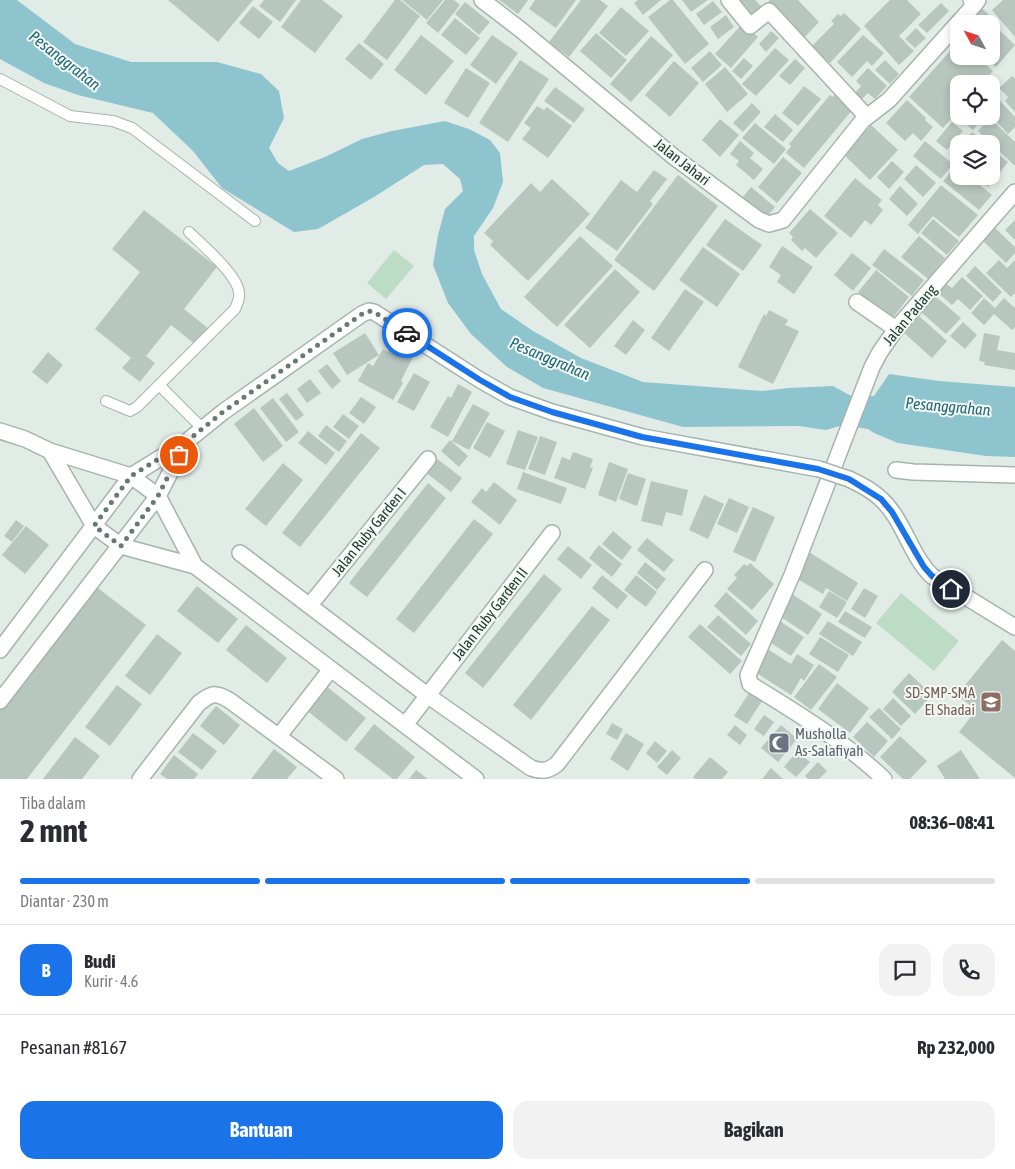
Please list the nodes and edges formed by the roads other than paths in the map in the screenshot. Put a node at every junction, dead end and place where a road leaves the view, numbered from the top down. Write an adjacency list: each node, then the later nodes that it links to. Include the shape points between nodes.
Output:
1 (482, 0): 5 (street, Jalan Jahari, via 674,157 769,224 784,220)
2 (729, 0): 5 (street, via 750,26 769,11)
3 (975, 1): 5 (street, Jalan Jahari, via 889,100)
4 (0, 79): 7 (lane, via 70,116 113,121 132,128)
5 (868, 117)
6 (1015, 192): 10 (street, Jalan Padang)
7 (256, 221)
8 (189, 232): 11 (lane, via 228,270 239,296 235,309)
9 (857, 302): 10 (street)
10 (896, 329): 39 (street, Jalan Padang, via 872,367 792,575 748,677 750,684 810,720)
11 (159, 385): 12 (lane, via 130,412); 13 (lane)
12 (106, 401)
13 (203, 429): 15 (street); 29 (street, bridge, via 362,314 374,312 510,397 552,412 642,437 818,469 849,479 881,499 932,576)
14 (0, 431): 16 (street)
15 (186, 442): 20 (street); 21 (street)
16 (50, 451): 20 (street); 22 (street)
17 (428, 459): 28 (street, Jalan Ruby Garden I)
18 (896, 470): 19 (street)
19 (1015, 475)
20 (131, 476): 21 (street); 22 (street)
21 (158, 496): 24 (street); 26 (street)
22 (94, 526): 24 (street); 30 (street)
23 (552, 532): 32 (street, Jalan Ruby Garden II)
24 (121, 546): 26 (street); 33 (street)
25 (240, 553): 28 (street)
26 (195, 566): 31 (street)
27 (705, 570): 32 (street, via 557,764 549,770 531,768)
28 (310, 605): 32 (street)
29 (1015, 627)
30 (0, 650)
31 (331, 669): 34 (street); 35 (street)
32 (427, 695): 34 (street, Jalan Ruby Garden II)
33 (0, 701)
34 (405, 725): 38 (street)
35 (280, 736): 36 (street, via 230,700 218,694 208,695); 37 (street)
36 (140, 779)
37 (336, 779)
38 (476, 779)
39 (884, 779)

